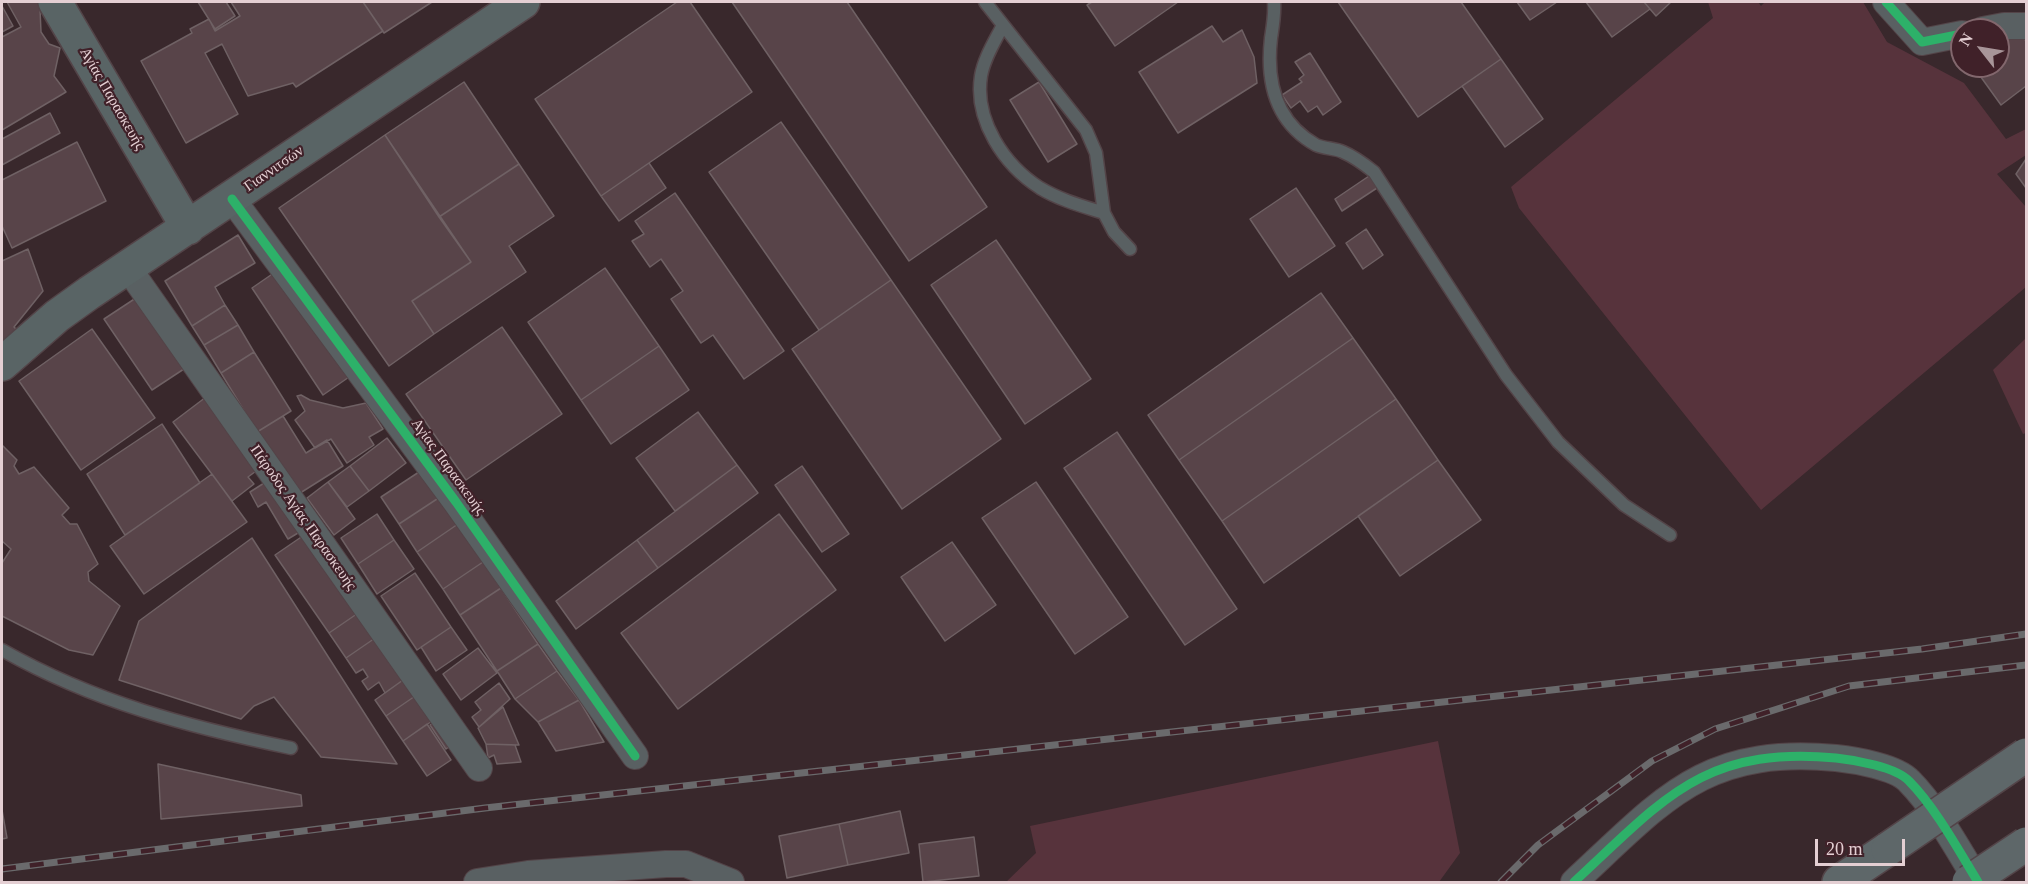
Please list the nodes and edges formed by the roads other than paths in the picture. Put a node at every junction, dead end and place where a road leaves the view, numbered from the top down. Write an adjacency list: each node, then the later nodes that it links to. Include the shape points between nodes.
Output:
1 (55, 2): 12 (street, Αγίας Παρασκευής)
2 (523, 2): 10 (street, Γιαννιτσών)
3 (985, 2): 6 (lane)
4 (1274, 2): 16 (lane, via 1269,69 1271,88 1284,118 1312,142 1343,152 1374,172 1506,375 1558,442 1624,505)
5 (1886, 2): 9 (street, via 1922,42)
6 (1003, 25): 11 (lane, via 1086,130 1096,153); 11 (lane, via 981,77 980,97 995,143 1017,170 1040,187 1066,201)
7 (2010, 26): 8 (street)
8 (2026, 26)
9 (1950, 36)
10 (231, 199): 12 (street, Γιαννιτσών); 20 (street, Αγίας Παρασκευής, via 456,502)
11 (1104, 213): 13 (lane, via 1114,232)
12 (188, 228): 14 (street, Γιαννιτσών)
13 (1130, 249)
14 (128, 268): 15 (street, Γιαννιτσών, via 57,316); 21 (street, Πάροδος Αγίας Παρασκευής)
15 (2, 364)
16 (1670, 535)
17 (2, 650): 18 (lane, via 39,672 94,694 198,729)
18 (291, 748)
19 (2026, 755): 26 (highway, bridge)
20 (635, 756)
21 (479, 768)
22 (2026, 844): 27 (highway, bridge)
23 (477, 882): 24 (street, via 528,874 666,864 686,864)
24 (731, 882)
25 (1574, 882): 28 (street, via 1675,791 1721,767 1763,757 1805,755 1864,761 1908,779)
26 (1839, 882)
27 (1969, 882)
28 (1978, 882)

